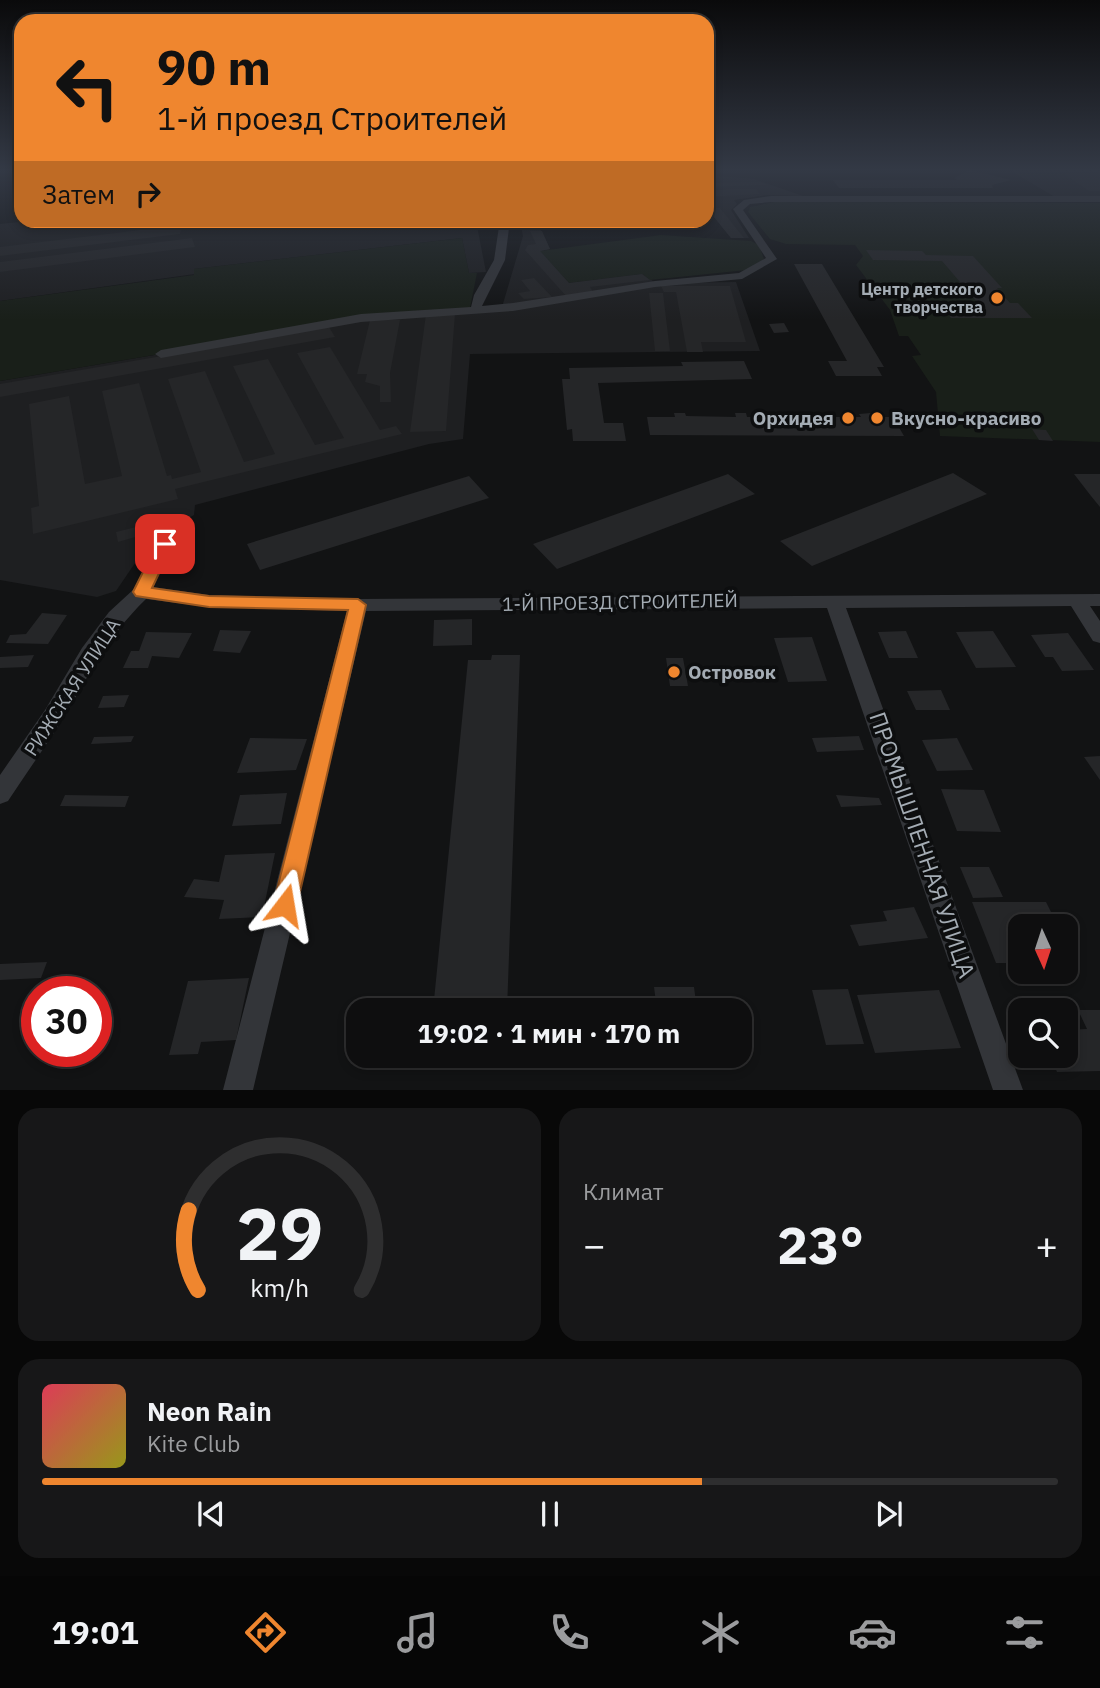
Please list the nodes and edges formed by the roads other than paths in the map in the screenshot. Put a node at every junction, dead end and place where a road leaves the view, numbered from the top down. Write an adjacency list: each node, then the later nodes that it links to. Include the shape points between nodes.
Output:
1 (745, 219): 3 (street, via 772,259 742,276)
2 (505, 228): 3 (street, via 506,239 490,280 477,297)
3 (476, 311): 4 (street, via 361,318)
4 (161, 354)
5 (165, 544): 6 (street, РИЖСКАЯ УЛИЦА)
6 (142, 592): 10 (street, 1-Й ПРОЕЗД СТРОИТЕЛЕЙ, via 209,601); 12 (street, РИЖСКАЯ УЛИЦА, via 89,653)
7 (1076, 600): 8 (street, 1-Й ПРОЕЗД СТРОИТЕЛЕЙ); 9 (street, 1-Й ПРОЕЗД СТРОИТЕЛЕЙ); 11 (street)
8 (1100, 600)
9 (834, 601): 10 (street, 1-Й ПРОЕЗД СТРОИТЕЛЕЙ); 14 (street, ПРОМЫШЛЕННАЯ УЛИЦА)
10 (358, 605): 13 (street)
11 (1100, 636)
12 (0, 794)
13 (238, 1090)
14 (1008, 1090)

